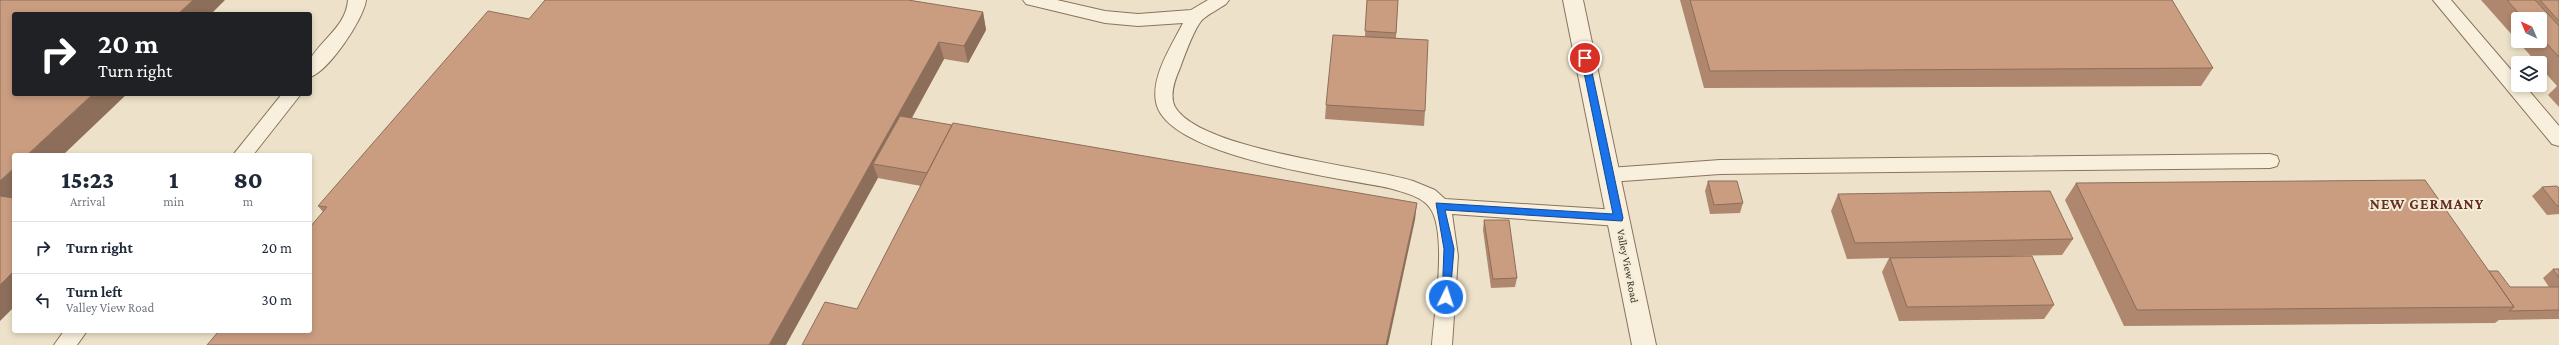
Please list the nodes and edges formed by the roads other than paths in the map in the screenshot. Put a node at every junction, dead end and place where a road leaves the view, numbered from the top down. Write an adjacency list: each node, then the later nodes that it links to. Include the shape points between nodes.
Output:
1 (357, 0): 7 (lane, via 358,7 352,18)
2 (1032, 0): 6 (lane, via 1105,17 1138,20)
3 (1220, 0): 6 (lane)
4 (1573, 0): 12 (street, Valley View Road)
5 (2442, 0): 9 (lane)
6 (1194, 16): 13 (lane, via 1164,89 1168,110 1184,126 1214,143 1249,153 1393,180 1425,193)
7 (312, 69)
8 (290, 96): 10 (lane)
9 (2559, 139)
10 (244, 153)
11 (2270, 160): 12 (lane, via 1720,166)
12 (1610, 175): 14 (street, Valley View Road)
13 (1440, 206): 14 (lane); 17 (lane, via 1449,249)
14 (1618, 218): 18 (street, Valley View Road)
15 (75, 333): 16 (lane)
16 (64, 345)
17 (1442, 345)
18 (1644, 345)

